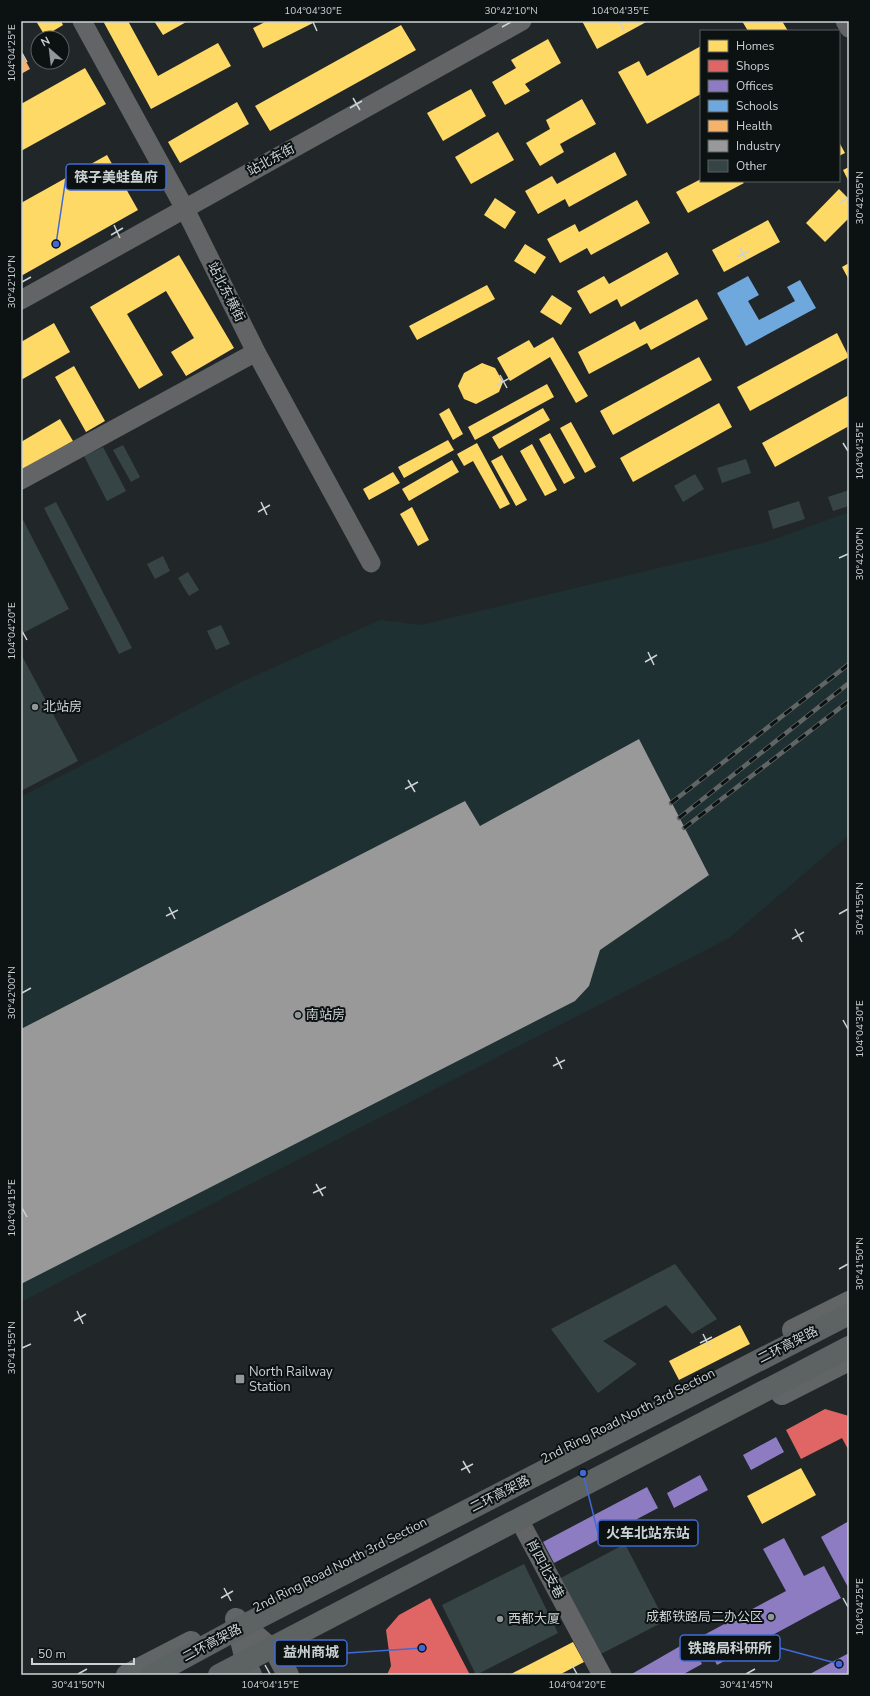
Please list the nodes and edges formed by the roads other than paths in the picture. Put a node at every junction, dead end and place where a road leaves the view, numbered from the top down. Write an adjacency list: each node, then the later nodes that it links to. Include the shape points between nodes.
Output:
1 (82, 21): 5 (street, 站北东横街)
2 (522, 21): 5 (street, 站北东街)
3 (845, 21): 4 (street)
4 (849, 28)
5 (185, 209): 6 (street, 站北东街); 7 (street, 站北东横街)
6 (21, 300)
7 (256, 352): 8 (street); 9 (street, 站北东横街)
8 (21, 480)
9 (371, 563)
10 (849, 1302): 15 (main road, 2nd Ring Road North 3rd Section)
11 (849, 1314): 19 (highway, 二环高架路, bridge)
12 (849, 1347): 20 (highway, bridge)
13 (849, 1360): 14 (main road)
14 (523, 1528): 16 (main road); 22 (street, 肖四北支巷)
15 (236, 1619): 16 (main road); 17 (main road); 18 (main road, 2nd Ring Road North 3rd Section)
16 (277, 1654): 17 (main road); 21 (main road)
17 (245, 1673)
18 (127, 1675)
19 (152, 1675)
20 (219, 1675)
21 (288, 1675)
22 (602, 1675)

